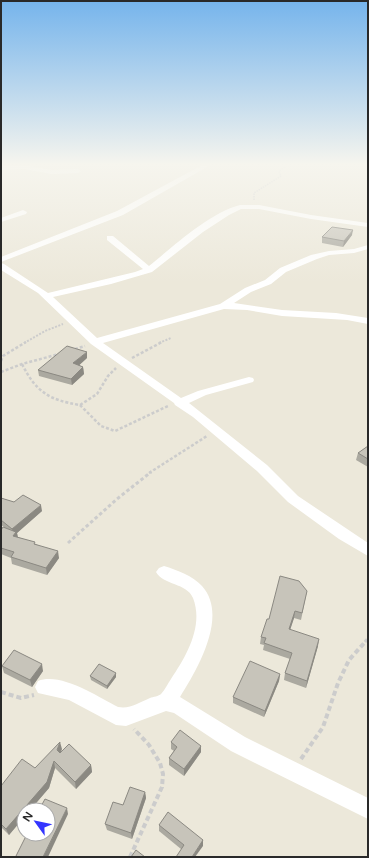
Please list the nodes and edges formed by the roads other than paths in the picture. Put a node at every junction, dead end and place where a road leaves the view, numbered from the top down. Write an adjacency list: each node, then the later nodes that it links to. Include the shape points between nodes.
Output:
1 (138, 203): 7 (street, via 87,228)
2 (23, 212): 3 (street)
3 (1, 220)
4 (368, 225): 9 (street, via 249,206 234,209 206,226)
5 (110, 238): 9 (street)
6 (368, 247): 11 (street, via 314,257 283,270 268,282 248,290)
7 (1, 260)
8 (1, 266): 10 (street)
9 (149, 270): 10 (street)
10 (45, 296): 13 (street)
11 (224, 306): 12 (street, via 247,306 282,313 333,314); 13 (street)
12 (368, 321)
13 (95, 342): 15 (street)
14 (248, 380): 15 (street, via 202,393)
15 (180, 403): 16 (street, via 262,468 293,499)
16 (368, 550)
17 (164, 572): 19 (street, via 197,590 204,616 202,636 196,655)
18 (44, 687): 19 (street, via 72,692 116,716 126,717)
19 (166, 702): 20 (street, via 178,705 238,744)
20 (368, 809)

